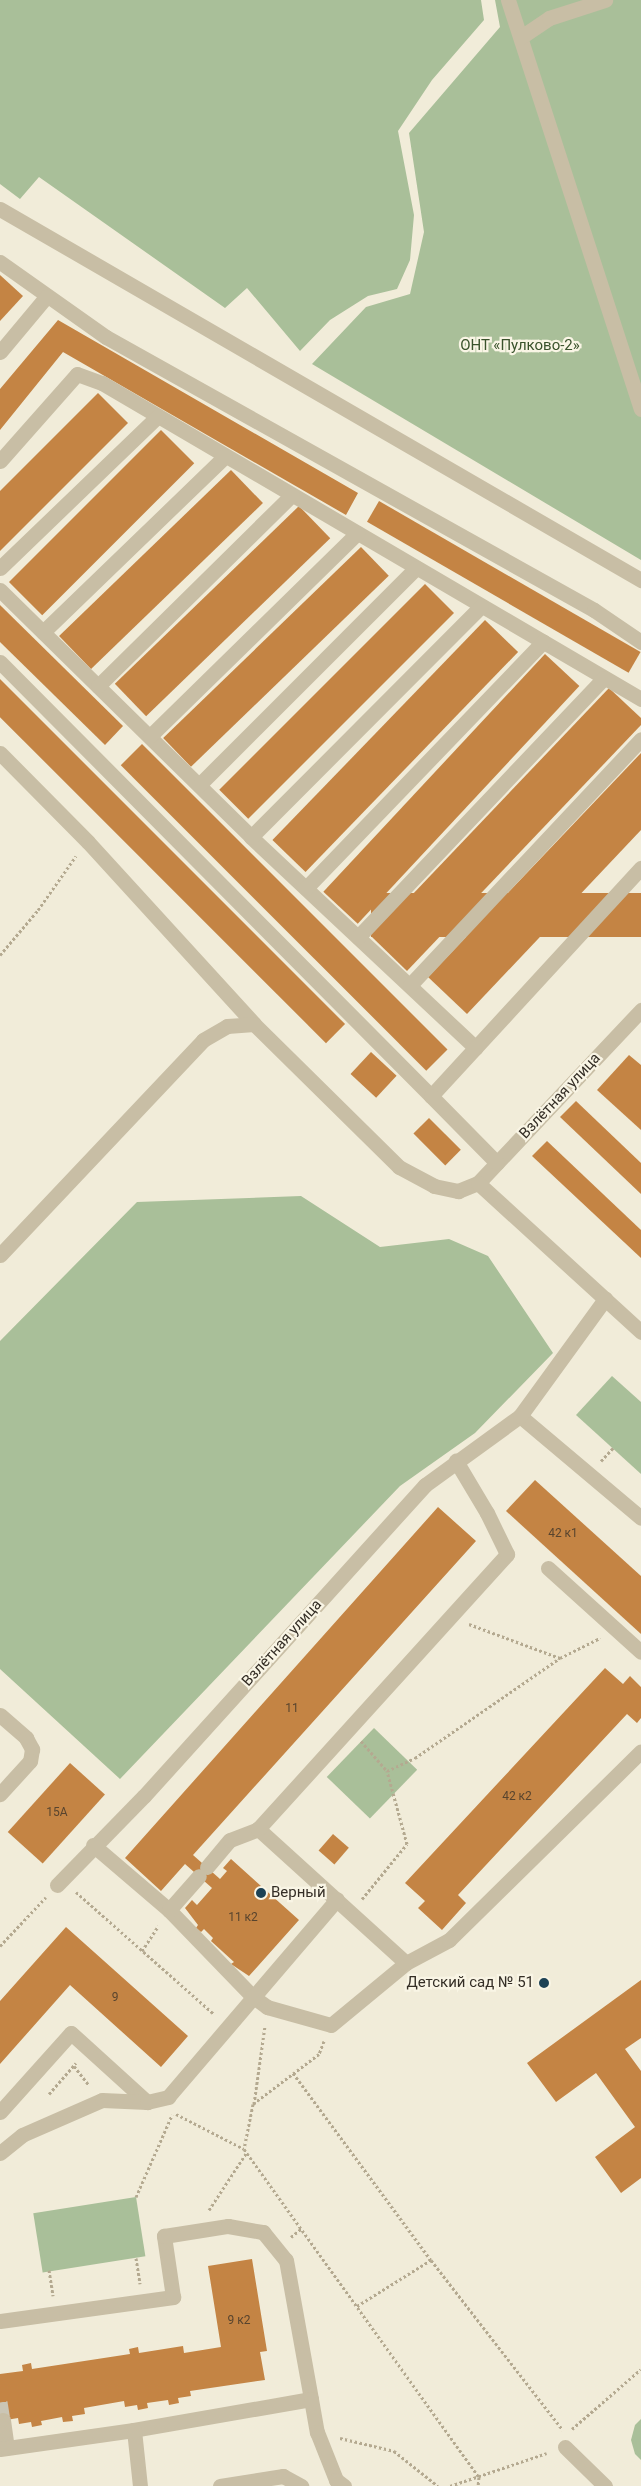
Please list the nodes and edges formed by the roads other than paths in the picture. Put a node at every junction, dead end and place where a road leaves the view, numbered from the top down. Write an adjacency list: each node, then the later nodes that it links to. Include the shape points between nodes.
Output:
1 (508, 0): 3 (street)
2 (605, 0): 3 (street, via 549,18)
3 (521, 37): 8 (street)
4 (0, 209): 16 (street)
5 (0, 262): 6 (street)
6 (46, 296): 7 (street); 21 (street, via 106,337 594,610)
7 (0, 352)
8 (641, 409)
9 (158, 416): 10 (street); 11 (street, via 102,383 77,374); 14 (street)
10 (225, 456): 12 (street); 19 (street)
11 (0, 461)
12 (292, 495): 13 (street); 24 (street)
13 (357, 534): 15 (street); 26 (street)
14 (0, 568)
15 (416, 568): 18 (street); 29 (street)
16 (641, 580)
17 (0, 590): 19 (street)
18 (481, 606): 20 (street); 30 (street)
19 (43, 632): 24 (street)
20 (543, 642): 23 (street); 32 (street)
21 (641, 642)
22 (0, 662): 38 (street)
23 (604, 678): 25 (street); 33 (street)
24 (98, 686): 26 (street)
25 (641, 699)
26 (150, 736): 29 (street)
27 (641, 739): 34 (street)
28 (0, 753): 36 (street, via 88,842)
29 (199, 785): 30 (street)
30 (251, 837): 32 (street)
31 (641, 868): 37 (street)
32 (306, 888): 33 (street)
33 (358, 937): 34 (street)
34 (410, 985): 37 (street)
35 (641, 1010): 39 (street, Взлётная улица)
36 (254, 1024): 40 (street, via 399,1166 434,1186 458,1191); 41 (street, via 227,1026 203,1040)
37 (476, 1048): 38 (street)
38 (431, 1096): 39 (street)
39 (497, 1164): 40 (street, Взлётная улица)
40 (478, 1182): 42 (street)
41 (0, 1255)
42 (605, 1299): 43 (street); 44 (street, Взлётная улица)
43 (641, 1332)
44 (520, 1416): 45 (street, Взлётная улица); 46 (street)
45 (456, 1461): 52 (street, via 488,1513 507,1554); 53 (street, Взлётная улица, via 425,1485 144,1796)
46 (641, 1518)
47 (548, 1568): 48 (street)
48 (641, 1652)
49 (0, 1715): 51 (street, via 32,1749 30,1761)
50 (641, 1750): 57 (street, via 450,1940)
51 (0, 1794)
52 (258, 1830): 55 (street); 56 (street, via 230,1840)
53 (93, 1845): 54 (street, Взлётная улица); 56 (street)
54 (60, 1882)
55 (337, 1900): 57 (street); 58 (street)
56 (169, 1910): 58 (street)
57 (406, 1963): 58 (street, via 331,2025 267,2007)
58 (252, 1996): 59 (street, via 168,2097)
59 (148, 2102): 60 (street, via 70,2033); 61 (street, via 102,2100 22,2135)
60 (0, 2112)
61 (0, 2153)
62 (0, 2321): 63 (street, via 173,2297 164,2236 228,2226 263,2232 286,2260)
63 (311, 2399): 65 (street); 71 (street, via 317,2432 336,2480)
64 (3, 2420): 67 (street)
65 (134, 2430): 67 (street); 68 (street)
66 (565, 2439): 72 (street)
67 (3, 2448)
68 (140, 2486)
69 (220, 2486): 70 (street, via 283,2476)
70 (301, 2486)
71 (344, 2486)
72 (605, 2486)

